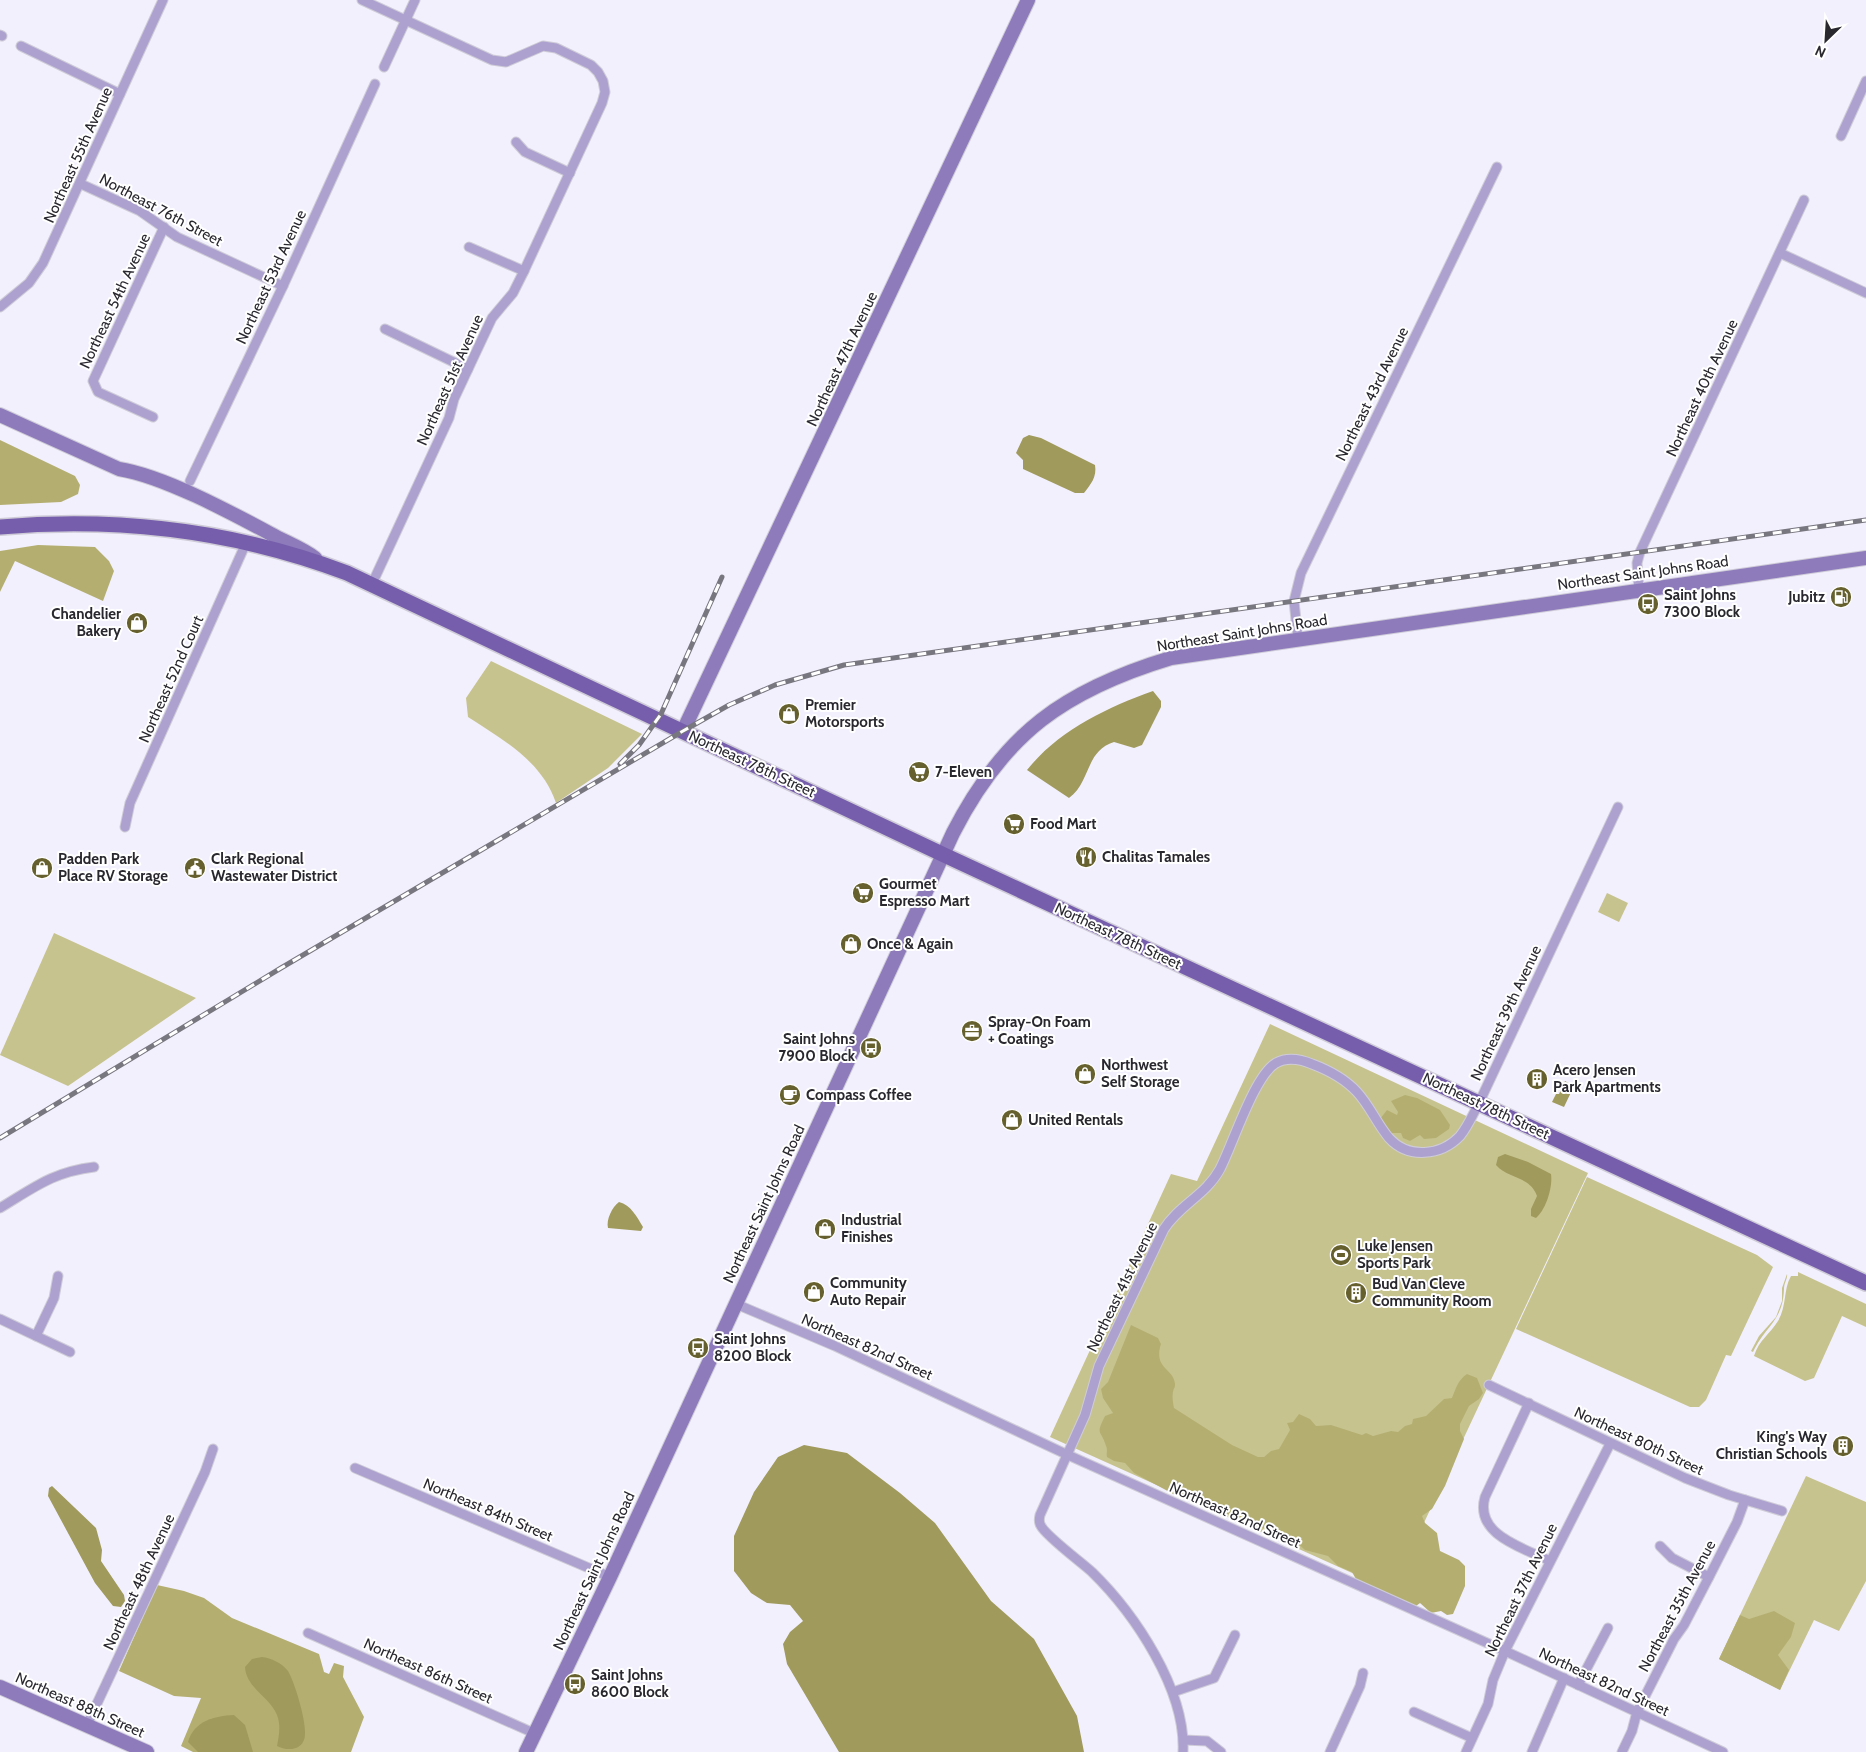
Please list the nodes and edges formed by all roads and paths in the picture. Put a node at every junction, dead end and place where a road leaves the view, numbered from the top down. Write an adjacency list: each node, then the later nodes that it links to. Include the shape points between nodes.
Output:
1 (162, 0): 10 (street, Northeast 55th Avenue)
2 (362, 0): 5 (street)
3 (415, 0): 5 (street)
4 (1028, 0): 36 (main road, Northeast 47th Avenue)
5 (405, 20): 7 (street); 14 (street, Northeast 51st Avenue, via 492,60 512,60 543,46 556,48 591,65 603,81 605,92)
6 (20, 46): 10 (street)
7 (384, 67)
8 (1866, 81): 11 (street)
9 (375, 84): 21 (street, Northeast 53rd Avenue)
10 (120, 94): 15 (street, Northeast 55th Avenue)
11 (1841, 136)
12 (516, 142): 14 (street, via 525,152)
13 (1497, 168): 35 (street, Northeast 43rd Avenue, via 1300,573 1294,601)
14 (570, 173): 20 (street, Northeast 51st Avenue)
15 (81, 184): 17 (street, Northeast 76th Street, via 140,211); 23 (street, Northeast 55th Avenue, via 44,263 29,283)
16 (1804, 200): 19 (street, Northeast 40th Avenue)
17 (164, 227): 21 (street, Northeast 76th Street, via 177,238); 27 (street, Northeast 54th Avenue, via 95,374 94,386 98,392)
18 (469, 247): 20 (street)
19 (1780, 253): 22 (street); 34 (street, Northeast 40th Avenue, via 1640,552 1637,564)
20 (524, 271): 25 (street, Northeast 51st Avenue, via 513,293 492,318)
21 (283, 286): 28 (street, Northeast 53rd Avenue)
22 (1866, 293)
23 (0, 307)
24 (384, 329): 25 (street)
25 (468, 369): 33 (street, Northeast 51st Avenue, via 449,418)
26 (0, 415): 32 (main road, via 119,469 137,472 186,493 250,523)
27 (153, 418)
28 (190, 481)
29 (0, 527): 30 (main road, Northeast 78th Street, via 113,524 162,528)
30 (246, 543): 32 (main road, Northeast 78th Street); 38 (street, Northeast 52nd Court, via 130,803)
31 (1866, 558): 34 (main road, Northeast Saint Johns Road)
32 (322, 564): 33 (main road, Northeast 78th Street)
33 (372, 584): 36 (main road, Northeast 78th Street)
34 (1639, 590): 35 (main road, Northeast Saint Johns Road)
35 (1298, 639): 39 (main road, Northeast Saint Johns Road, via 1171,658 1104,681 1076,696 1047,715 1006,753 966,808)
36 (683, 731): 39 (main road, Northeast 78th Street)
37 (1618, 807): 41 (street, Northeast 39th Avenue)
38 (126, 827)
39 (942, 854): 41 (main road, Northeast 78th Street); 46 (main road, Northeast Saint Johns Road)
40 (1280, 1061): 41 (street, Northeast 39th Avenue, via 1303,1060 1342,1079 1365,1102 1391,1139 1413,1152 1427,1152 1449,1145 1463,1131); 54 (street, Northeast 41st Avenue, via 1260,1079 1217,1174 1204,1191 1174,1216 1159,1238 1099,1366 1086,1415)
41 (1479, 1103): 45 (main road, Northeast 78th Street)
42 (94, 1167): 43 (street, via 55,1175)
43 (0, 1208)
44 (58, 1276): 48 (street, via 54,1298)
45 (1866, 1283)
46 (736, 1304): 54 (street, Northeast 82nd Street, via 835,1346); 60 (main road, Northeast Saint Johns Road)
47 (0, 1319): 48 (street)
48 (36, 1336): 49 (street)
49 (70, 1352)
50 (1489, 1385): 51 (street, Northeast 80th Street)
51 (1529, 1403): 52 (street, Northeast 80th Street); 59 (street, via 1485,1497 1484,1516 1496,1533)
52 (1610, 1444): 56 (street, Northeast 80th Street, via 1703,1486); 59 (street, Northeast 37th Avenue)
53 (213, 1449): 73 (street, Northeast 48th Avenue, via 206,1472)
54 (1068, 1455): 65 (street, Northeast 82nd Street); 70 (street, Northeast 41st Avenue, via 1039,1522 1110,1592 1141,1635)
55 (355, 1468): 60 (street, Northeast 84th Street)
56 (1745, 1500): 57 (street, Northeast 80th Street); 61 (street, Northeast 35th Avenue)
57 (1782, 1511)
58 (1660, 1546): 61 (street, via 1672,1558)
59 (1550, 1561): 65 (street, Northeast 37th Avenue)
60 (610, 1577): 74 (main road, Northeast Saint Johns Road)
61 (1709, 1577): 72 (street, Northeast 35th Avenue)
62 (1608, 1628): 68 (street)
63 (308, 1633): 74 (street, Northeast 86th Street)
64 (1235, 1635): 70 (street, via 1214,1678)
65 (1505, 1651): 67 (street, Northeast 82nd Street); 75 (street, Northeast 37th Avenue, via 1493,1680 1488,1704)
66 (1363, 1673): 81 (street)
67 (1564, 1678): 68 (street, Northeast 82nd Street); 83 (street)
68 (1578, 1685): 72 (street, Northeast 82nd Street)
69 (0, 1688): 73 (main road, Northeast 88th Street)
70 (1173, 1692): 76 (street)
71 (1414, 1712): 75 (street)
72 (1637, 1712): 84 (street, Northeast 35th Avenue); 85 (street, Northeast 82nd Street)
73 (87, 1725): 77 (main road, Northeast 88th Street)
74 (536, 1734): 78 (main road, Northeast Saint Johns Road)
75 (1472, 1738): 82 (street, Northeast 37th Avenue)
76 (1184, 1740): 79 (street); 80 (street, via 1207,1741)
77 (146, 1752)
78 (526, 1752)
79 (1183, 1752)
80 (1221, 1752)
81 (1330, 1752)
82 (1466, 1752)
83 (1532, 1752)
84 (1622, 1752)
85 (1723, 1752)

